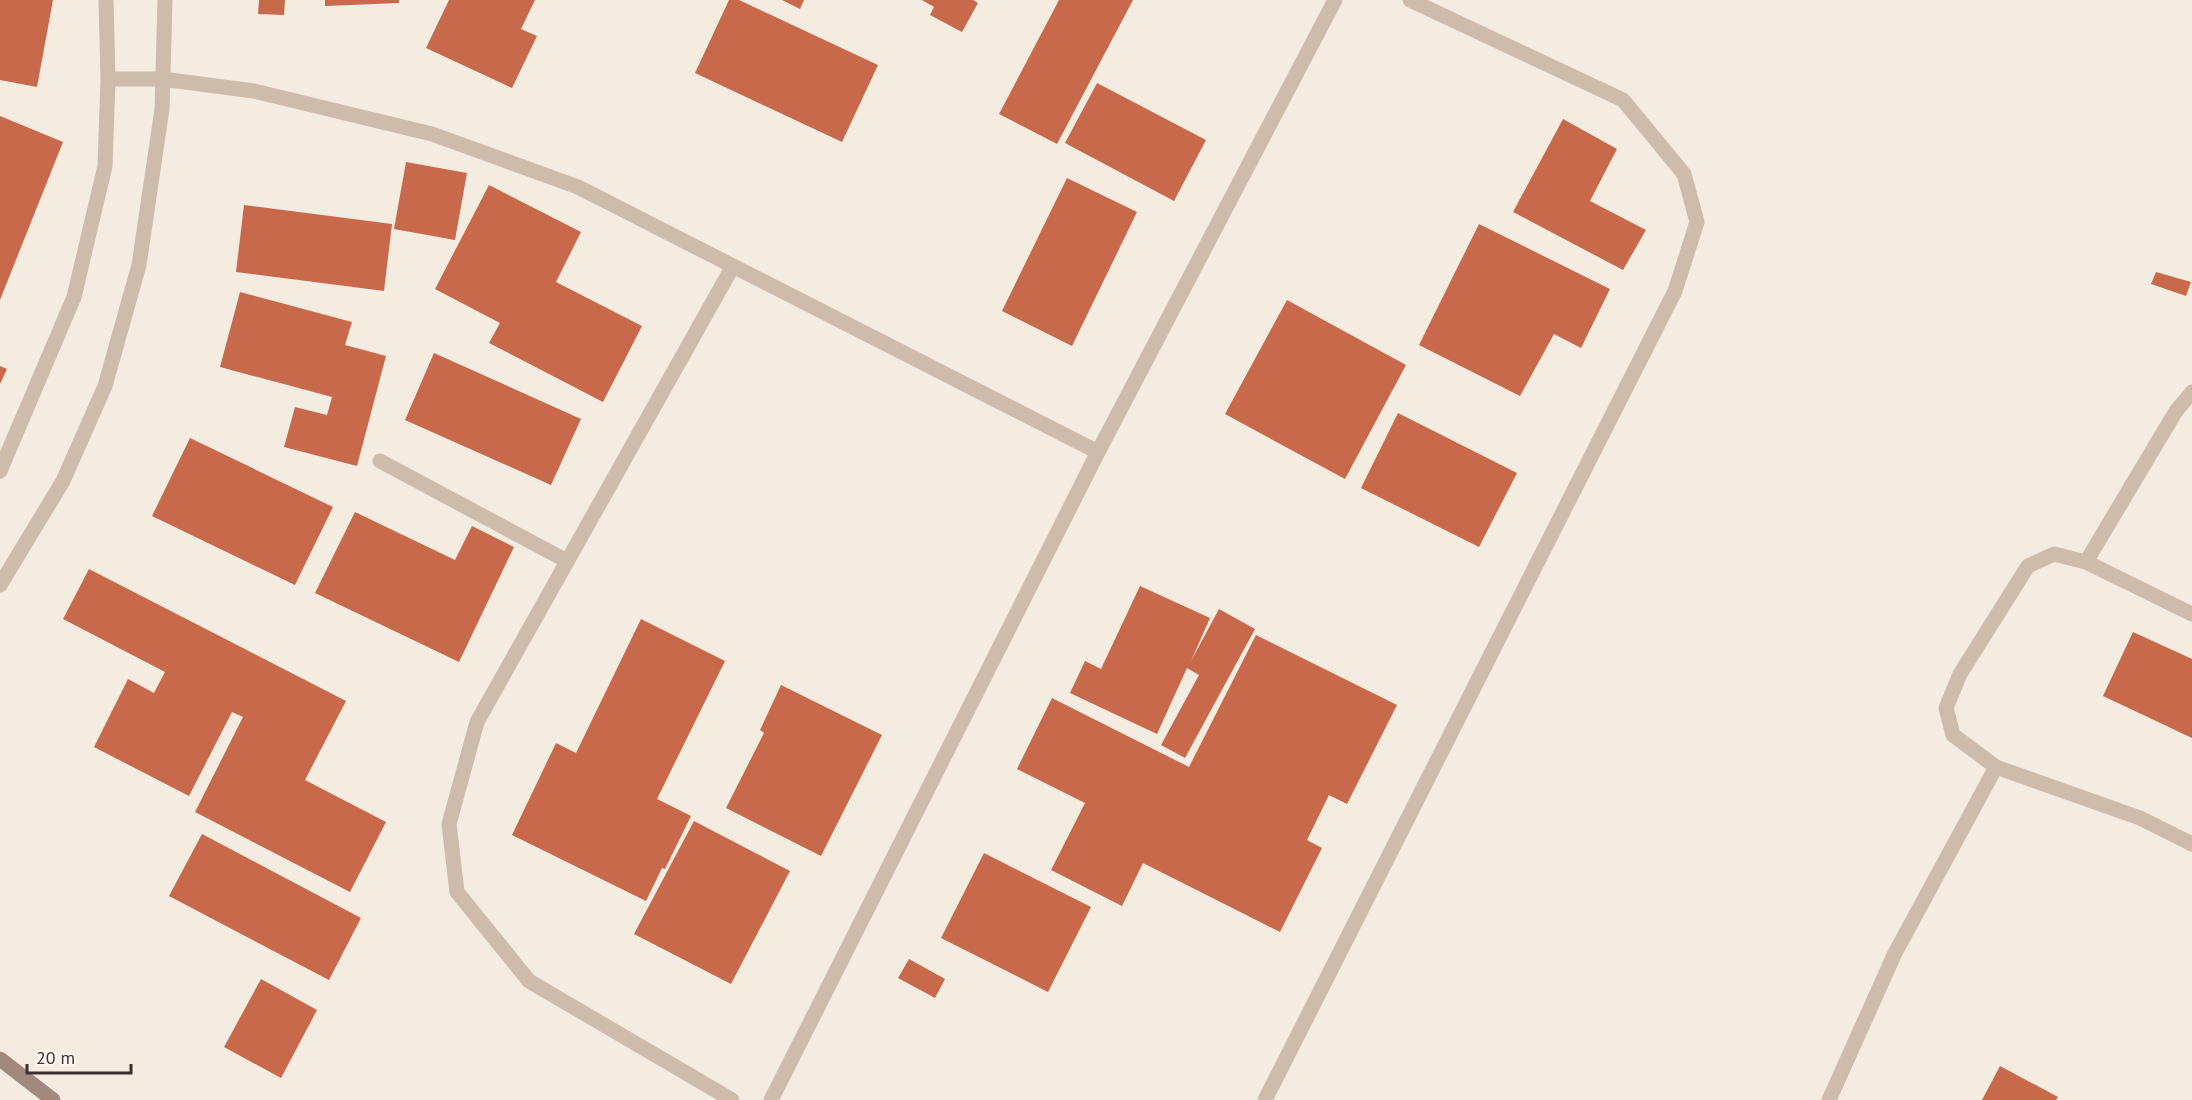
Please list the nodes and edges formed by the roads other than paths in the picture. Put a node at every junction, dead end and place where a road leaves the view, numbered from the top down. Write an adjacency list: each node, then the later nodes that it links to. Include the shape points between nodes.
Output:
1 (106, 0): 5 (street)
2 (165, 0): 6 (street)
3 (1335, 0): 9 (street)
4 (1410, 0): 22 (street, via 1623,100 1684,174 1696,222 1675,291)
5 (108, 79): 6 (street); 11 (street, via 105,166 74,297)
6 (162, 79): 7 (street, via 254,91 432,134 578,187); 14 (street, via 162,109 139,265 105,386 63,481)
7 (733, 266): 9 (street); 12 (street)
8 (2192, 392): 13 (street, via 2176,411)
9 (1098, 452): 21 (street)
10 (380, 461): 12 (street)
11 (0, 471)
12 (567, 561): 20 (street, via 477,722 449,824 457,892 529,981)
13 (2086, 562): 15 (street); 16 (street, via 2054,554 2028,566 1960,675 1946,708 1953,735)
14 (0, 585)
15 (2192, 614)
16 (1996, 767): 17 (street, via 2140,818); 23 (street, via 1895,953)
17 (2192, 844)
18 (0, 1059): 19 (street)
19 (53, 1100)
20 (732, 1100)
21 (771, 1100)
22 (1265, 1100)
23 (1829, 1100)

